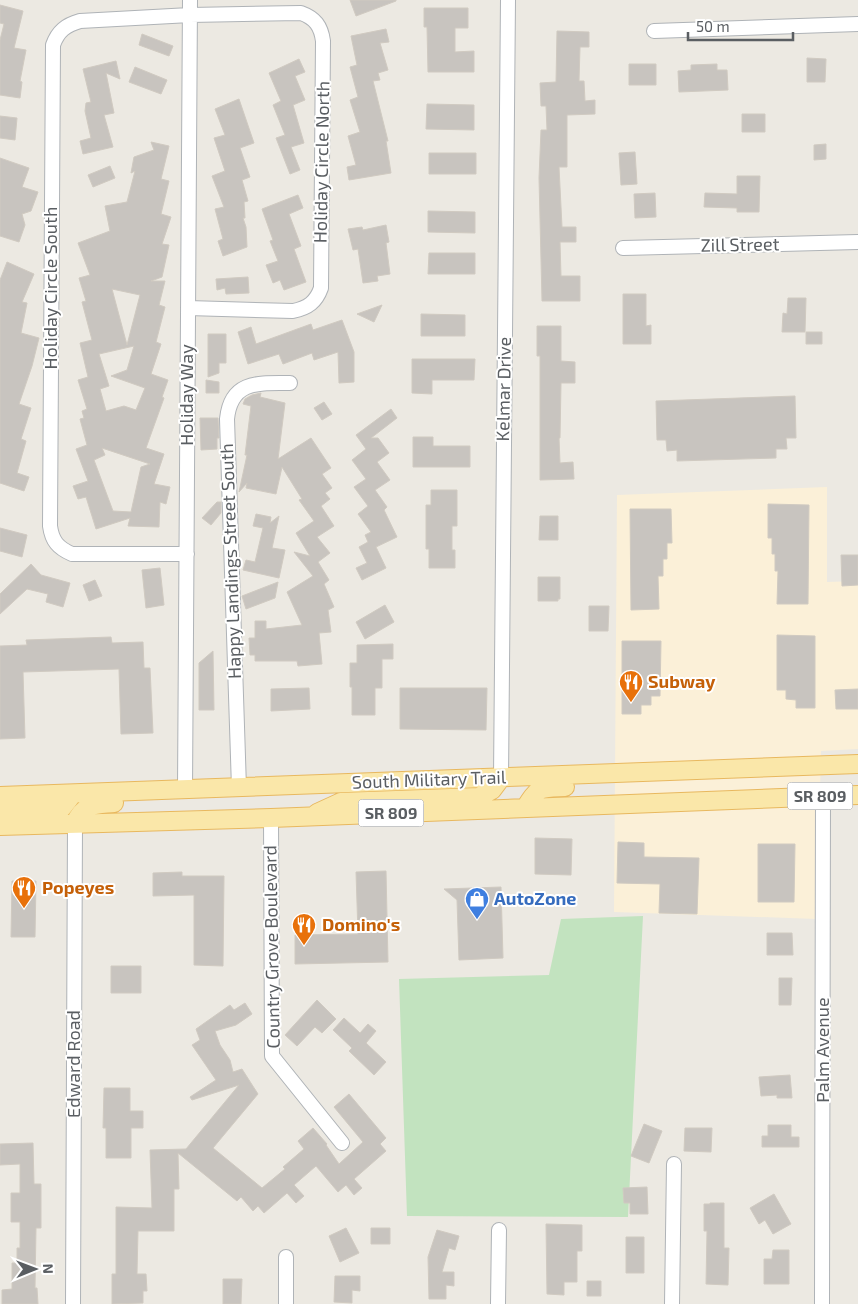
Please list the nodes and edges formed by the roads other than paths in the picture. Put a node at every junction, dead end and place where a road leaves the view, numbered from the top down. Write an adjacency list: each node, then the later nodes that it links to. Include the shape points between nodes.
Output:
1 (190, 0): 3 (street, Holiday Way)
2 (508, 0): 13 (street, Kelmar Drive)
3 (190, 15): 8 (street, Holiday Way); 8 (street, Holiday Circle North, via 301,13 317,23 323,41 321,288 317,297 303,310 293,311); 10 (street, Holiday Circle South, via 80,22 63,28 53,45 50,526 56,544 72,554)
4 (858, 24): 5 (street)
5 (654, 31)
6 (858, 242): 7 (street, Zill Street)
7 (623, 248)
8 (188, 308): 10 (street, Holiday Way)
9 (290, 383): 14 (street, Happy Landings Street South, via 249,385 240,390 228,408)
10 (187, 554): 15 (street, Holiday Way)
11 (858, 764): 12 (main road, South Military Trail / SR 809)
12 (718, 770): 13 (main road, South Military Trail / SR 809); 20 (main road, via 678,783 543,788 535,792)
13 (501, 778): 14 (main road, South Military Trail / SR 809); 22 (main road, via 492,790 479,797 341,802)
14 (239, 788): 15 (main road, South Military Trail / SR 809)
15 (177, 790): 16 (main road, South Military Trail / SR 809); 24 (main road, via 134,802 92,805 80,813)
16 (73, 794): 18 (main road, South Military Trail / SR 809); 21 (main road, via 56,811)
17 (858, 795): 19 (main road, South Military Trail / SR 809)
18 (0, 796)
19 (823, 796): 20 (main road, South Military Trail / SR 809); 34 (street, Palm Avenue)
20 (525, 808): 22 (main road, South Military Trail / SR 809)
21 (0, 813)
22 (310, 816): 23 (main road, South Military Trail / SR 809)
23 (270, 818): 24 (main road, South Military Trail / SR 809); 26 (street, Country Grove Boulevard, via 272,1056)
24 (75, 823): 25 (main road, South Military Trail / SR 809); 30 (street, Edward Road)
25 (0, 826)
26 (342, 1143)
27 (674, 1164): 33 (street)
28 (499, 1230): 32 (street)
29 (286, 1257): 31 (street)
30 (73, 1304)
31 (286, 1304)
32 (498, 1304)
33 (672, 1304)
34 (822, 1304)

